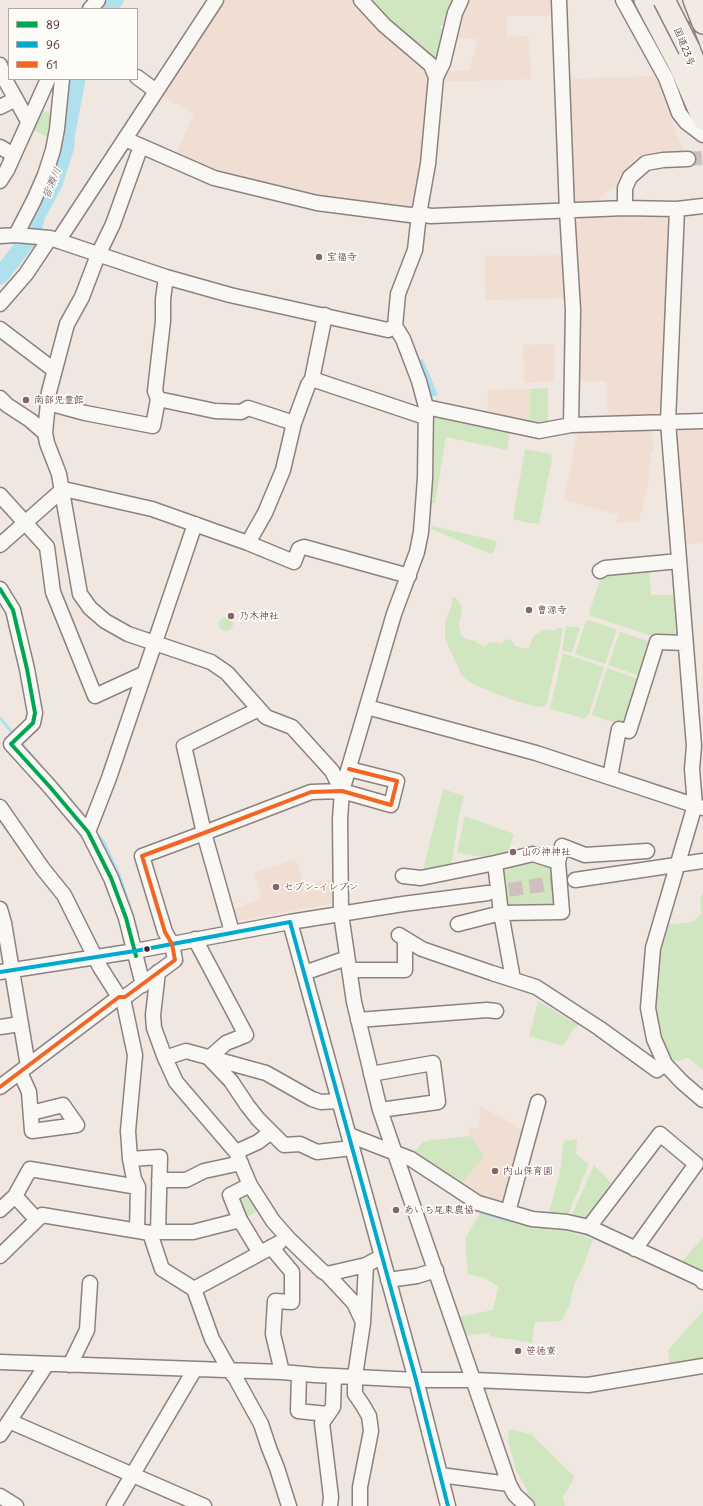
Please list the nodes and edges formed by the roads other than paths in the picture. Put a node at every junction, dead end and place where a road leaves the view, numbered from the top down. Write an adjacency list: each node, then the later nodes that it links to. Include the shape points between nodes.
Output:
1 (98, 0): 12 (street)
2 (216, 0): 22 (street)
3 (361, 0): 17 (street, via 384,25 431,65)
4 (461, 0): 17 (street, via 455,13 443,63)
5 (559, 0): 38 (street)
6 (623, 0): 28 (street, via 666,78 679,113)
7 (645, 0): 26 (highway, via 680,66)
8 (664, 0): 15 (highway, bridge); 23 (highway, 国道23号)
9 (670, 0): 15 (highway, bridge)
10 (694, 0): 14 (highway)
11 (699, 0): 13 (highway)
12 (91, 8)
13 (703, 12)
14 (703, 23)
15 (689, 50): 21 (highway)
16 (0, 65): 24 (street)
17 (436, 77): 39 (street, via 428,164)
18 (138, 78): 22 (street)
19 (48, 80): 27 (street)
20 (62, 80): 40 (street, via 53,150 37,194)
21 (703, 85)
22 (156, 91): 29 (street)
23 (703, 94)
24 (16, 99): 25 (street); 27 (street)
25 (0, 108)
26 (703, 119)
27 (28, 121): 32 (street)
28 (703, 135)
29 (125, 139): 30 (street); 42 (street)
30 (140, 146): 39 (street, via 214,178 317,203); 43 (street, via 113,224)
31 (0, 147): 32 (street)
32 (14, 155): 34 (street)
33 (688, 159): 36 (street, via 646,163 630,177 625,188)
34 (0, 181)
35 (703, 206): 37 (street)
36 (625, 208): 37 (street); 38 (street)
37 (677, 209): 56 (street)
38 (567, 211): 39 (street, via 431,216); 58 (street, via 573,310)
39 (419, 214): 47 (street, via 416,250 398,294)
40 (16, 235): 41 (street); 42 (street)
41 (0, 236)
42 (54, 240): 43 (street); 45 (street)
43 (98, 255): 44 (street); 49 (street, via 82,297 67,324)
44 (166, 277): 46 (street, via 230,295); 52 (street, via 155,391)
45 (0, 304)
46 (325, 315): 47 (street, via 388,330); 50 (street)
47 (395, 326): 54 (street, via 403,339 419,381)
48 (0, 329): 49 (street)
49 (54, 370): 53 (street)
50 (312, 379): 54 (street); 57 (street)
51 (0, 398): 59 (street)
52 (158, 399): 53 (street, via 153,426); 57 (street, via 215,411 241,412 248,408)
53 (48, 403): 59 (street)
54 (426, 412): 58 (street, via 539,431); 68 (street, via 421,532)
55 (703, 421): 56 (street)
56 (668, 422): 58 (street); 66 (street)
57 (294, 423): 64 (street, via 283,470 265,513)
58 (571, 425)
59 (45, 433): 60 (street)
60 (62, 490): 62 (street); 63 (street, via 152,509); 70 (street, via 80,594 90,608 105,621 128,634)
61 (0, 495): 62 (street)
62 (25, 523): 65 (street); 72 (street, via 47,547 53,592 95,696)
63 (195, 524): 64 (street); 70 (street)
64 (248, 543): 68 (street, via 294,562 299,549 304,547)
65 (0, 545)
66 (679, 561): 67 (street, via 605,568); 71 (street)
67 (600, 571)
68 (409, 576): 73 (street, via 394,614)
69 (0, 589): 80 (street, via 13,610 35,713 33,723 11,744)
70 (153, 643): 72 (street); 74 (street, via 211,662 227,673)
71 (685, 643): 76 (street, via 657,642 629,731 619,729); 79 (street, via 694,746 692,769)
72 (143, 674): 80 (street)
73 (367, 707): 75 (street); 76 (street, via 536,753)
74 (259, 708): 77 (street, via 266,717 292,727 332,772); 81 (street, via 184,746)
75 (349, 769): 77 (street); 77 (street, via 397,781 391,804)
76 (610, 777): 79 (street)
77 (342, 791): 81 (street, via 311,792); 92 (street)
78 (0, 807): 100 (street, via 43,870 64,895)
79 (699, 807): 86 (street)
80 (90, 827): 99 (street, via 126,918)
81 (204, 833): 96 (street); 98 (street, via 142,856 165,932)
82 (647, 851): 85 (street, via 585,854 562,846)
83 (703, 861): 86 (street)
84 (495, 862): 85 (street, via 533,854); 87 (street, via 421,878); 91 (street)
85 (558, 862): 91 (street, via 562,912)
86 (677, 866): 88 (street); 114 (street, via 653,948 648,1008 654,1039)
87 (403, 876)
88 (575, 880)
89 (488, 893): 92 (street)
90 (0, 909): 94 (street)
91 (501, 913): 95 (street); 105 (street)
92 (341, 914): 93 (street); 101 (street)
93 (290, 922): 96 (street); 104 (street)
94 (2, 923): 102 (street)
95 (458, 924)
96 (232, 932): 97 (street)
97 (195, 939): 98 (street); 113 (street, via 246,1035 226,1043)
98 (172, 944): 99 (street); 103 (street, via 175,960)
99 (135, 951): 100 (street); 106 (street)
100 (95, 956): 102 (street); 107 (street)
101 (348, 964): 104 (street); 105 (street, via 405,970 402,937 422,949); 109 (street)
102 (6, 971): 110 (street)
103 (158, 972): 106 (street); 112 (street, via 154,1028)
104 (304, 974): 119 (street)
105 (512, 979): 114 (street, via 536,987 559,1001 657,1070)
106 (143, 985): 107 (street, via 124,997)
107 (119, 997): 115 (street); 127 (street, via 124,1003 136,1055 128,1131)
108 (496, 1011): 109 (street)
109 (358, 1020): 116 (street)
110 (20, 1024): 111 (street); 115 (street)
111 (0, 1027)
112 (165, 1058): 113 (street, via 186,1051); 126 (street, via 176,1082)
113 (209, 1058): 119 (street, via 266,1073 321,1102); 123 (street, via 231,1081 247,1105)
114 (665, 1064): 118 (street)
115 (24, 1069): 117 (street); 122 (street)
116 (371, 1074): 121 (street); 121 (street, via 433,1062 438,1102)
117 (0, 1087)
118 (703, 1100)
119 (339, 1101): 124 (street)
120 (538, 1102): 134 (street)
121 (380, 1110): 125 (street)
122 (31, 1113)
123 (271, 1132): 124 (street, via 284,1145 300,1144 317,1152); 126 (street)
124 (350, 1142): 125 (street); 143 (street)
125 (395, 1153): 134 (street, via 411,1159 478,1203); 145 (street)
126 (239, 1158): 129 (street, via 186,1180); 130 (street)
127 (130, 1159): 129 (street, via 160,1157); 131 (street)
128 (700, 1160): 137 (street, via 660,1134); 140 (street)
129 (159, 1180): 138 (street)
130 (250, 1185): 136 (street, via 230,1194); 139 (street, via 273,1221)
131 (138, 1187): 132 (street, via 30,1169); 138 (street)
132 (15, 1196): 133 (street); 135 (street)
133 (0, 1210)
134 (508, 1212): 137 (street, via 532,1219)
135 (37, 1220): 138 (street, via 42,1215); 142 (street)
136 (240, 1220): 138 (street, via 193,1232); 141 (street)
137 (589, 1227): 140 (street)
138 (148, 1232): 150 (street, via 162,1269)
139 (288, 1238): 141 (street); 146 (street)
140 (635, 1249): 148 (street)
141 (265, 1250): 150 (street); 158 (street, via 292,1272 292,1302 275,1301 273,1334)
142 (0, 1256)
143 (381, 1257): 144 (street); 147 (street)
144 (366, 1265): 146 (street); 151 (street)
145 (436, 1270): 147 (street); 163 (street)
146 (327, 1274): 151 (street, via 354,1303)
147 (388, 1280): 162 (street)
148 (703, 1282)
149 (90, 1283): 154 (street, via 87,1330)
150 (194, 1289): 157 (street, via 212,1339)
151 (363, 1323): 161 (street)
152 (0, 1362): 153 (street)
153 (47, 1364): 154 (street); 165 (street)
154 (70, 1365): 156 (street)
155 (703, 1366): 163 (street, via 588,1385)
156 (195, 1369): 157 (street); 167 (street)
157 (230, 1372): 158 (street); 174 (street, via 261,1424)
158 (282, 1372): 159 (street)
159 (299, 1374): 160 (street); 164 (street, via 298,1411)
160 (334, 1376): 161 (street); 164 (street, via 333,1407)
161 (355, 1376): 162 (street); 176 (street, via 355,1394 369,1416 371,1431 360,1487)
162 (416, 1380): 163 (street); 168 (street)
163 (474, 1380): 169 (street)
164 (328, 1414): 175 (street, via 322,1423)
165 (10, 1421): 166 (street); 167 (street)
166 (0, 1435)
167 (132, 1475): 172 (street); 173 (street)
168 (440, 1475): 169 (street); 177 (street)
169 (509, 1484): 178 (street)
170 (0, 1496): 171 (street)
171 (16, 1506)
172 (114, 1506)
173 (204, 1506)
174 (289, 1506)
175 (330, 1506)
176 (360, 1506)
177 (448, 1506)
178 (527, 1506)

